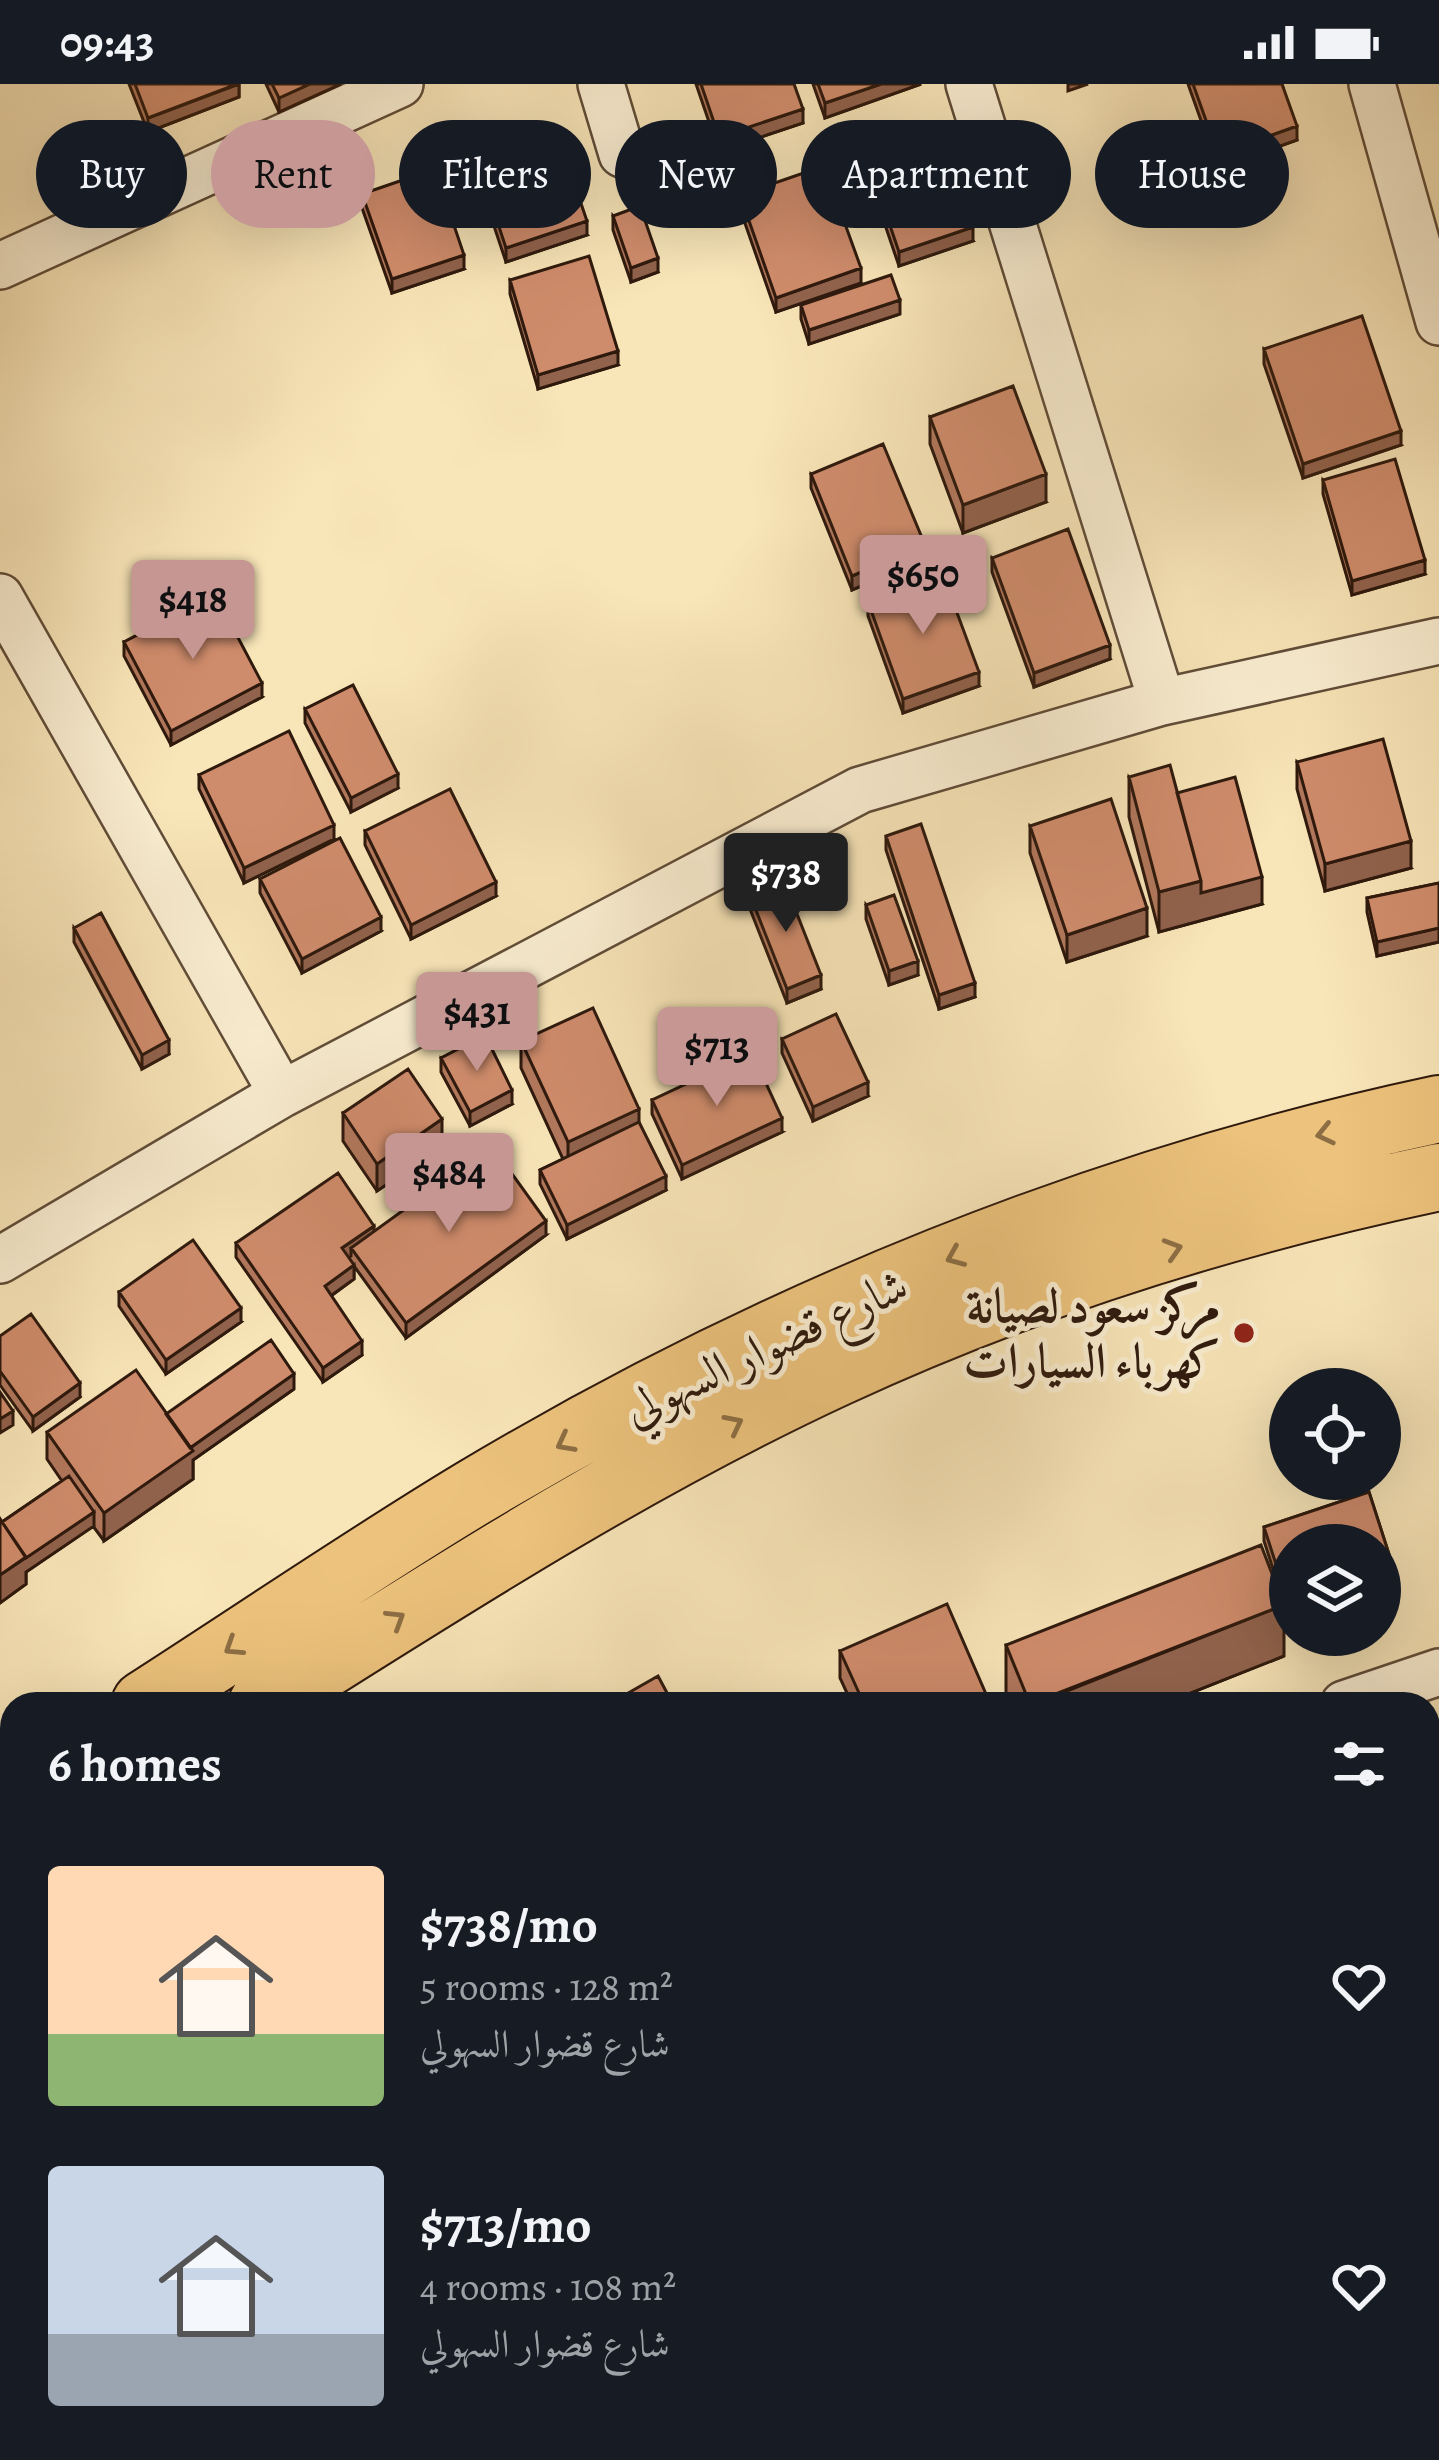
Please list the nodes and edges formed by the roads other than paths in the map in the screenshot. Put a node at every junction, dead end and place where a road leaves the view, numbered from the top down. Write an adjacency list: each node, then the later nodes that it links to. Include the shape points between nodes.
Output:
1 (400, 84): 6 (street)
2 (601, 84): 5 (street)
3 (969, 84): 10 (street)
4 (1372, 84): 7 (street)
5 (615, 131)
6 (0, 266)
7 (1439, 322)
8 (0, 597): 11 (street)
9 (1439, 641): 10 (street)
10 (1162, 702): 11 (street, via 860,790)
11 (281, 1094): 14 (street)
12 (1439, 1109): 16 (highway, شارع قضوار السهولي, one-way to 16, via 1193,1172 1004,1236 816,1317 475,1492)
13 (1439, 1177): 17 (highway, one-way to 13, via 527,1538 836,1373 1044,1288 1337,1198)
14 (0, 1260)
15 (1439, 1672): 18 (street)
16 (164, 1692)
17 (281, 1692)
18 (1380, 1692)

